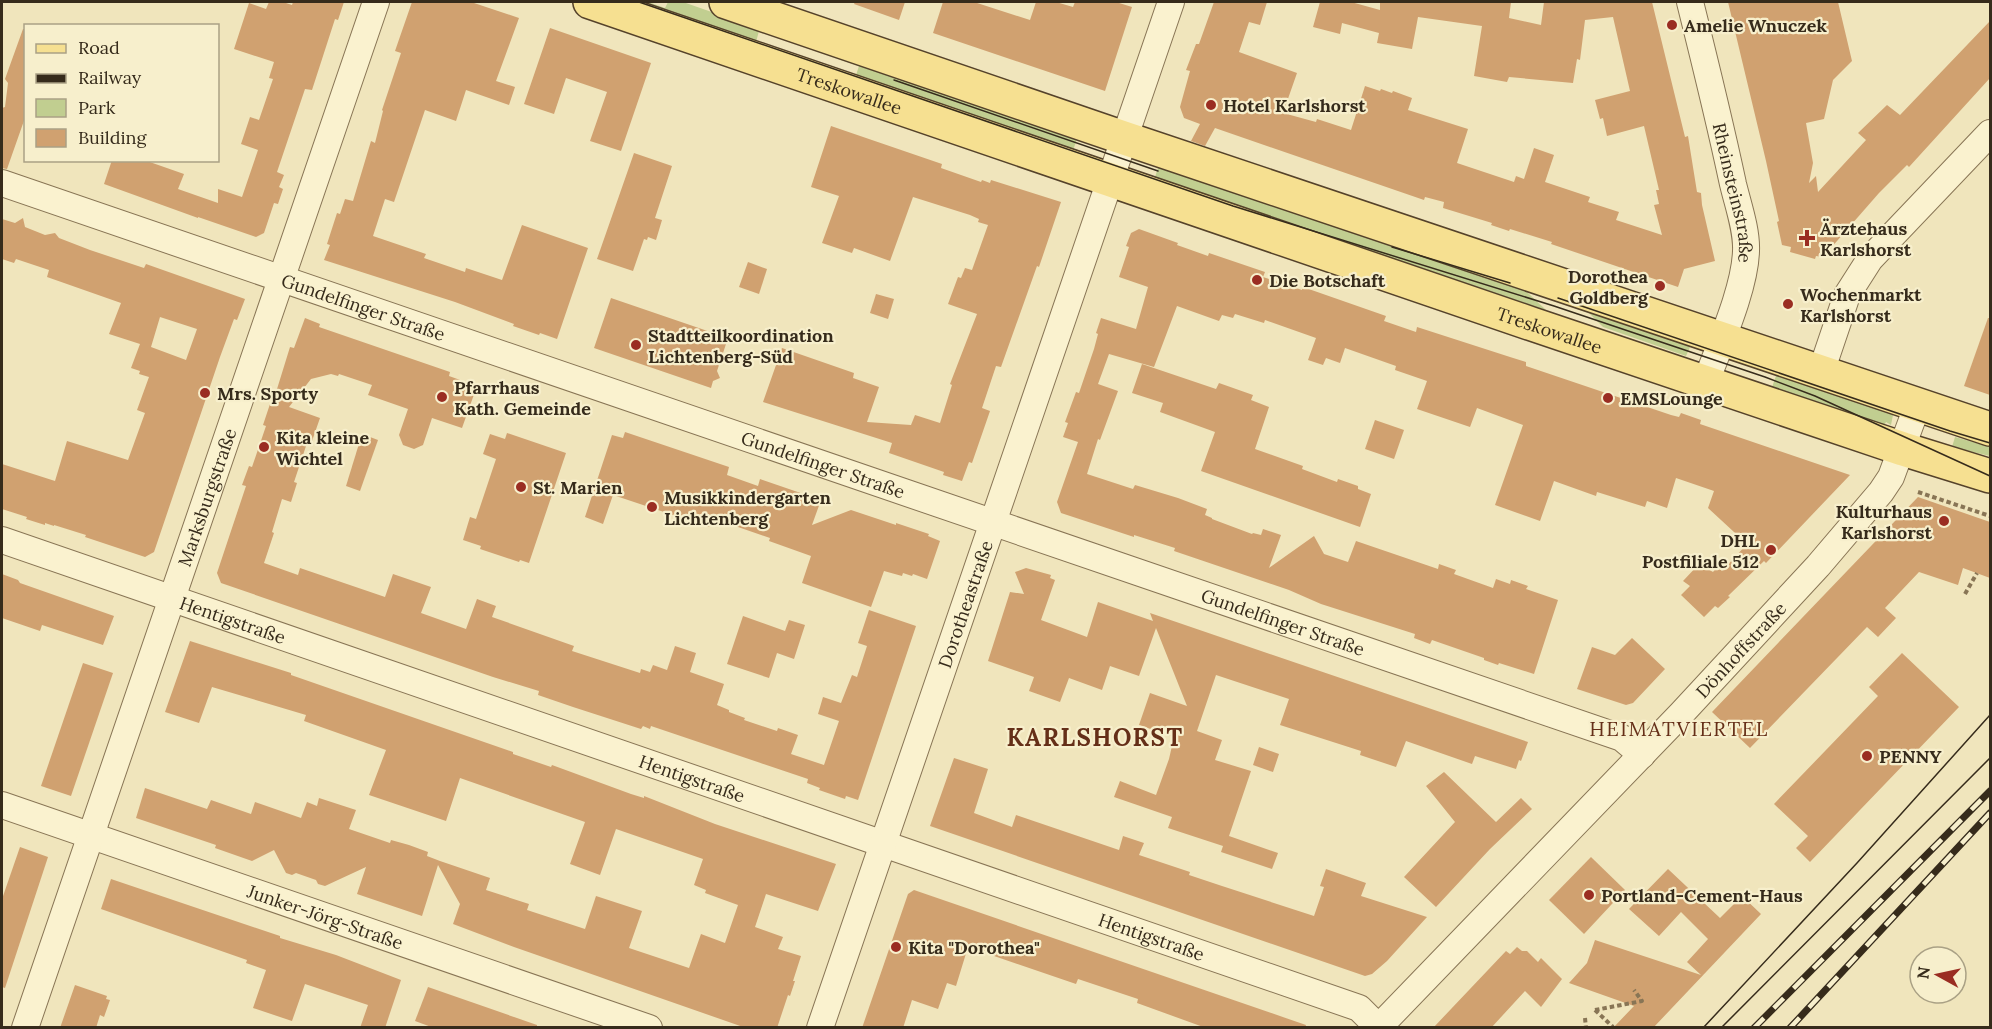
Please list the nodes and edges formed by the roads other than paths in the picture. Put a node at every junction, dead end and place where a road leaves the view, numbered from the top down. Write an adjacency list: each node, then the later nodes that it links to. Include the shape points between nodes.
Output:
1 (376, 2): 11 (street, Marksburgstraße)
2 (590, 2): 9 (main road, Treskowallee)
3 (726, 2): 6 (main road)
4 (1171, 2): 8 (street)
5 (1690, 2): 12 (street, Rheinsteinstraße, via 1745,238 1744,269)
6 (767, 8): 8 (main road)
7 (1990, 134): 13 (street, via 1870,259 1847,295)
8 (1124, 138): 9 (street); 12 (main road)
9 (1111, 179): 14 (main road, Treskowallee); 19 (street, Dorotheastraße)
10 (2, 183): 11 (street, Gundelfinger Straße)
11 (281, 280): 19 (street, Gundelfinger Straße); 21 (street, Marksburgstraße)
12 (1722, 338): 13 (main road); 14 (street, Rheinsteinstraße)
13 (1821, 372): 15 (main road)
14 (1706, 382): 17 (main road, Treskowallee)
15 (1918, 404): 16 (main road); 17 (street, Dönhoffstraße)
16 (1990, 429)
17 (1903, 449): 18 (main road, Treskowallee); 22 (street, Dönhoffstraße, via 1886,486 1837,544)
18 (1990, 476)
19 (993, 524): 22 (street, Gundelfinger Straße, via 1622,738); 25 (street, Dorotheastraße)
20 (2, 540): 21 (street, Hentigstraße)
21 (171, 599): 24 (street, Marksburgstraße); 25 (street, Hentigstraße)
22 (1642, 755): 29 (street, Dönhoffstraße)
23 (2, 805): 24 (street, Junker-Jörg-Straße)
24 (91, 836): 26 (street, Marksburgstraße); 27 (street, Junker-Jörg-Straße)
25 (883, 845): 28 (street, Dorotheastraße); 29 (street, Hentigstraße, via 1359,1008)
26 (25, 1028)
27 (649, 1028)
28 (820, 1028)
29 (1378, 1028)

